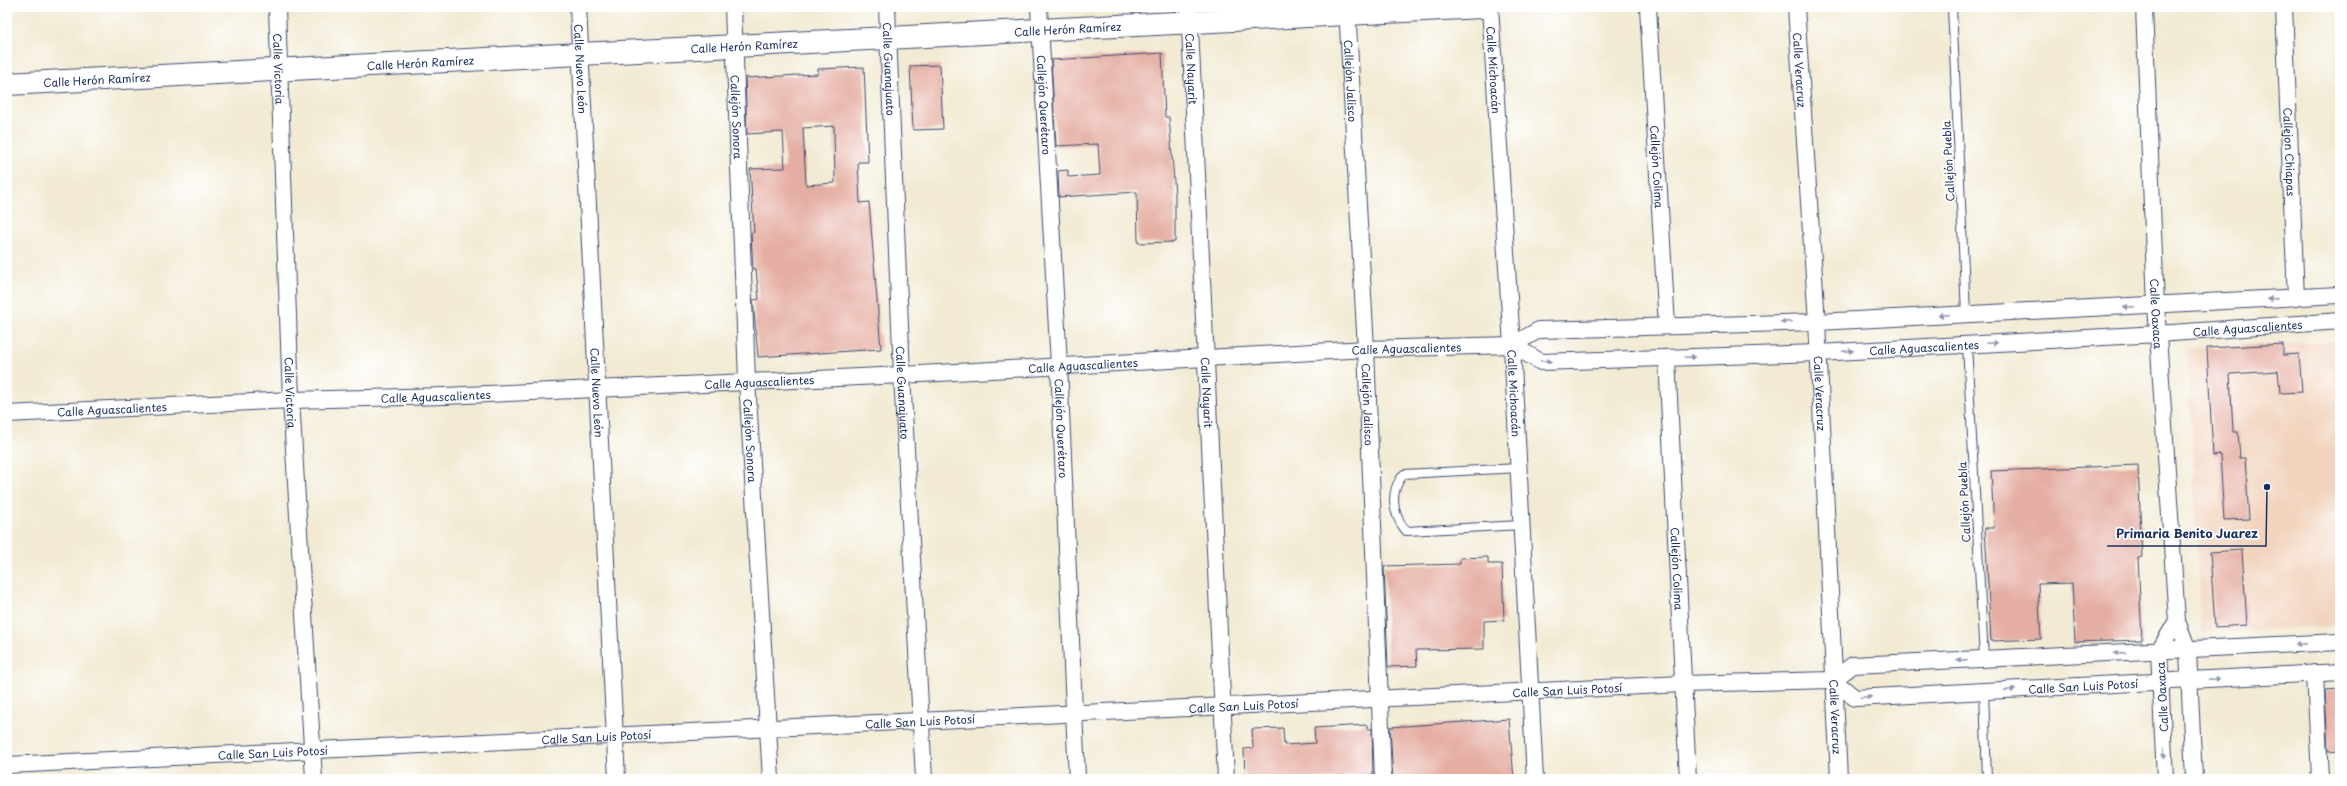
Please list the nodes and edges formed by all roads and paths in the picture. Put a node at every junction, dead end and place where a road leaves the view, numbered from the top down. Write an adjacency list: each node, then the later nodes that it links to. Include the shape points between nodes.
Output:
1 (277, 7): 19 (street, Calle Victoria)
2 (578, 7): 18 (street, Calle Nuevo León)
3 (733, 7): 17 (street, Callejón Sonora)
4 (887, 7): 16 (street, Calle Guanajuato)
5 (1039, 7): 15 (street, Callejón Querétaro)
6 (1481, 7): 13 (street, Calle Herón Ramírez)
7 (1490, 7): 30 (street, Calle Michoacán)
8 (1648, 7): 27 (street, Callejón Colima)
9 (1796, 7): 26 (street, Calle Veracruz)
10 (1952, 7): 24 (lane, Callejón Puebla)
11 (2144, 7): 23 (street, Calle Oaxaca)
12 (2284, 7): 22 (street, Callejon Chiapas)
13 (1347, 11): 14 (street, Calle Herón Ramírez); 31 (street, Callejón Jalisco)
14 (1190, 15): 15 (street, Calle Herón Ramírez); 33 (street, Calle Nayarit)
15 (1040, 31): 16 (street, Calle Herón Ramírez); 35 (street, Callejón Querétaro)
16 (889, 38): 17 (street, Calle Herón Ramírez); 36 (street, Calle Guanajuato)
17 (735, 46): 18 (street, Calle Herón Ramírez); 37 (street, Callejón Sonora)
18 (580, 54): 19 (street, Calle Herón Ramírez); 38 (street, Calle Nuevo León)
19 (281, 70): 20 (street, Calle Herón Ramírez); 39 (street, Calle Victoria)
20 (7, 84)
21 (2340, 295): 22 (street, Calle Aguascalientes)
22 (2296, 298): 23 (street, Calle Aguascalientes, one-way to 23)
23 (2156, 305): 24 (street, Calle Aguascalientes, one-way to 24); 28 (street, Calle Oaxaca)
24 (1966, 314): 26 (street, Calle Aguascalientes, one-way to 26)
25 (2340, 321): 28 (street, Calle Aguascalientes)
26 (1817, 322): 27 (street, Calle Aguascalientes, one-way to 27); 32 (street, Calle Veracruz)
27 (1667, 326): 30 (street, Calle Aguascalientes, via 1539,330)
28 (2158, 334): 29 (street, Calle Aguascalientes, one-way to 28); 43 (street, Calle Oaxaca)
29 (1967, 344): 32 (street, Calle Aguascalientes, one-way to 29); 47 (lane, Callejón Puebla)
30 (1512, 345): 31 (street, Calle Aguascalientes); 34 (street, Calle Aguascalientes, one-way to 34, via 1541,362); 41 (street, Calle Michoacán)
31 (1366, 349): 33 (street, Calle Aguascalientes); 56 (street, Callejón Jalisco)
32 (1818, 353): 34 (street, Calle Aguascalientes, one-way to 32); 50 (street, Calle Veracruz)
33 (1206, 357): 35 (street, Calle Aguascalientes); 57 (street, Calle Nayarit)
34 (1667, 358): 53 (street, Callejón Colima)
35 (1059, 365): 36 (street, Calle Aguascalientes); 58 (street, Callejón Querétaro)
36 (902, 375): 37 (street, Calle Aguascalientes); 59 (street, Calle Guanajuato)
37 (747, 380): 38 (street, Calle Aguascalientes); 60 (street, Callejón Sonora)
38 (598, 388): 39 (street, Calle Aguascalientes); 61 (street, Calle Nuevo León)
39 (291, 400): 40 (street, Calle Aguascalientes); 62 (street, Calle Victoria)
40 (7, 414)
41 (1518, 468): 42 (street, Calle Michoacán); 42 (lane, via 1404,474 1396,483 1394,503 1398,521 1406,531)
42 (1522, 525): 54 (street, Calle Michoacán)
43 (2177, 621): 45 (street, Calle Oaxaca); 46 (street, Calle Oaxaca)
44 (2340, 642): 45 (street, one-way to 45)
45 (2188, 650): 46 (street); 51 (street, Calle Oaxaca)
46 (2159, 651): 47 (street, one-way to 47); 52 (street, Calle Oaxaca)
47 (1984, 659): 50 (street, one-way to 50, via 1853,665)
48 (2340, 672): 49 (street, Calle San Luis Potosí)
49 (2315, 673): 51 (street, Calle San Luis Potosí, one-way to 49); 77 (street)
50 (1833, 680): 53 (street, Calle San Luis Potosí); 55 (street, Calle San Luis Potosí, one-way to 55, via 1855,698); 73 (street, Calle Veracruz)
51 (2189, 681): 52 (street, Calle San Luis Potosí); 76 (street, Calle Oaxaca)
52 (2161, 683): 55 (street, Calle San Luis Potosí, one-way to 52); 75 (street, Calle Oaxaca, one-way to 75)
53 (1683, 684): 54 (street, Calle San Luis Potosí); 72 (street, Callejón Colima)
54 (1531, 691): 56 (street, Calle San Luis Potosí); 71 (street, Calle Michoacán)
55 (1984, 691): 74 (lane)
56 (1380, 698): 57 (street, Calle San Luis Potosí); 70 (street, Callejón Jalisco)
57 (1222, 706): 58 (street, Calle San Luis Potosí); 69 (street, Calle Nayarit)
58 (1074, 713): 59 (street, Calle San Luis Potosí); 68 (street, Callejón Querétaro)
59 (921, 720): 60 (street, Calle San Luis Potosí); 67 (street, Calle Guanajuato)
60 (768, 728): 61 (street, Calle San Luis Potosí); 66 (street, Callejón Sonora)
61 (615, 735): 62 (street, Calle San Luis Potosí); 65 (street, Calle Nuevo León)
62 (312, 750): 63 (street, Calle San Luis Potosí); 64 (street, Calle Victoria)
63 (7, 765)
64 (314, 779)
65 (617, 779)
66 (771, 779)
67 (924, 779)
68 (1077, 779)
69 (1226, 779)
70 (1383, 779)
71 (1535, 779)
72 (1688, 779)
73 (1839, 779)
74 (1987, 779)
75 (2165, 779)
76 (2194, 779)
77 (2320, 779)

